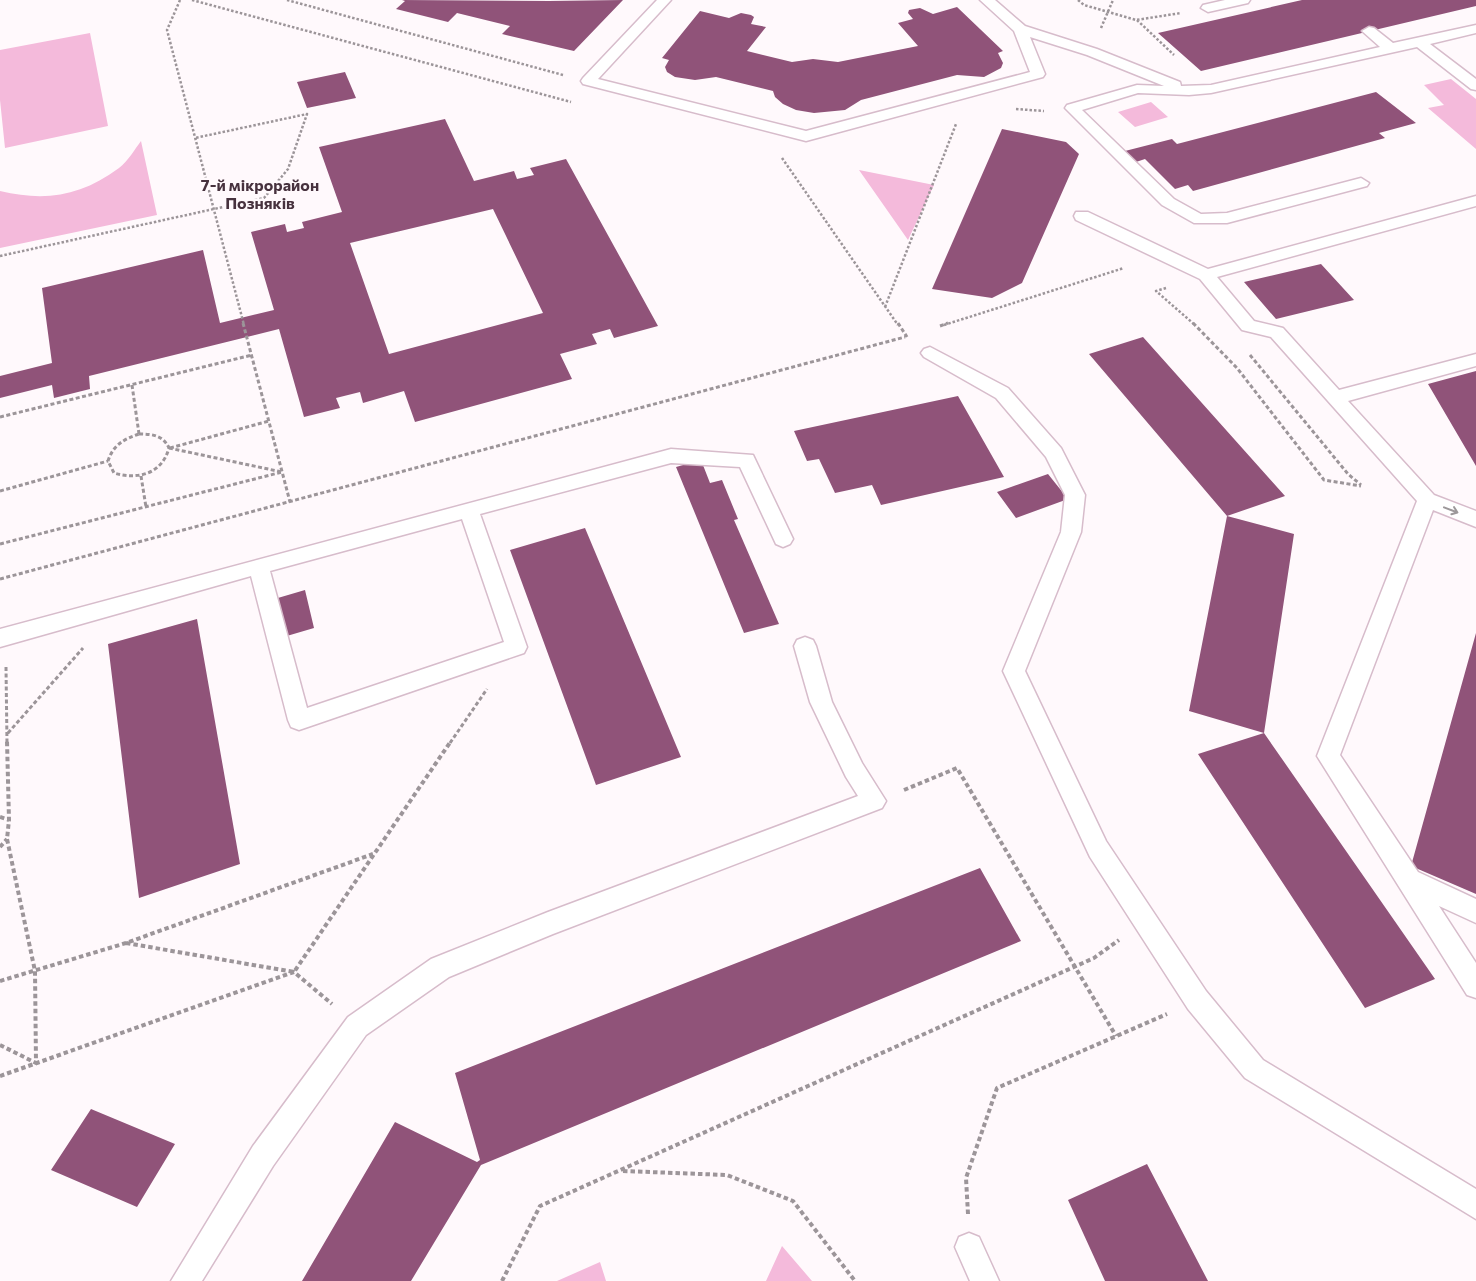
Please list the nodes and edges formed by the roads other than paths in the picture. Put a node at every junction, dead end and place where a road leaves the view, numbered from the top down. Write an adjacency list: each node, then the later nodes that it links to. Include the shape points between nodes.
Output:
1 (664, 0): 5 (lane, via 588,81 806,136 1038,74)
2 (987, 0): 5 (lane)
3 (1243, 0): 4 (lane)
4 (1208, 8)
5 (1020, 29): 11 (lane, via 1092,52)
6 (1476, 29): 8 (lane)
7 (1369, 31): 9 (lane)
8 (1418, 41): 9 (lane); 10 (lane)
9 (1389, 48): 11 (lane)
10 (1476, 86)
11 (1190, 91): 12 (lane, via 1137,89 1072,108 1168,202 1200,219 1227,218)
12 (1361, 183)
13 (1476, 201): 15 (lane)
14 (1082, 216): 15 (lane)
15 (1206, 275): 18 (lane, via 1248,326 1277,332)
16 (930, 353): 29 (lane, via 1002,393 1054,453 1075,495 1071,532 1014,671 1098,849 1197,1000 1254,1069)
17 (1476, 360): 18 (lane)
18 (1335, 398): 19 (lane)
19 (1427, 500): 21 (lane, one-way to 21); 26 (lane, via 1328,756)
20 (469, 511): 22 (lane, via 671,456 746,460); 23 (lane); 23 (lane, via 516,647 298,720)
21 (1476, 520)
22 (784, 539)
23 (259, 566): 25 (lane)
24 (805, 646): 31 (lane, via 821,702 854,770 874,802 548,924 440,968 357,1026 263,1156)
25 (3, 647)
26 (1409, 880): 27 (lane); 28 (lane)
27 (1476, 912)
28 (1476, 986)
29 (1476, 1205)
30 (969, 1247): 32 (lane)
31 (185, 1281)
32 (985, 1281)

